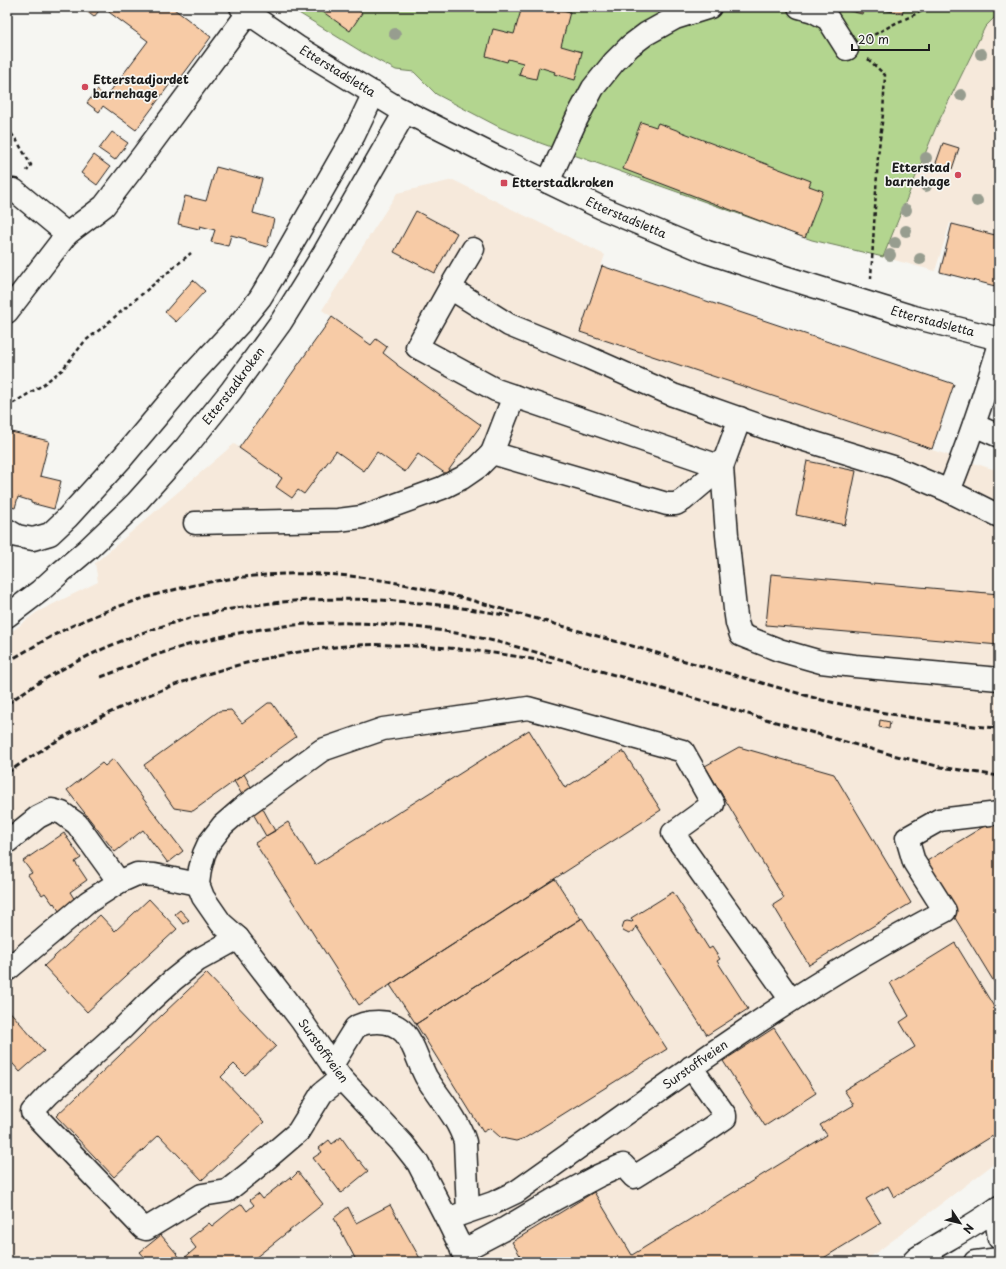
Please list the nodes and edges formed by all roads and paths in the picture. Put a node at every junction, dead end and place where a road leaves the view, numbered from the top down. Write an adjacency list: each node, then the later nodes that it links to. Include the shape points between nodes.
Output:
1 (710, 7): 9 (street, via 676,18 646,34 614,62 593,88)
2 (799, 7): 5 (street, via 828,19)
3 (931, 7): 5 (path)
4 (244, 10): 6 (street, Etterstadsletta, via 299,48); 11 (street, via 143,155 104,206)
5 (847, 49): 14 (path, via 870,61 885,75)
6 (374, 93): 7 (street, Etterstadsletta); 29 (street, via 354,135 278,268 260,298 240,323 191,376 122,458 50,534 33,539 17,536)
7 (405, 112): 9 (street, Etterstadsletta); 30 (street, Etterstadkroken, via 281,322 231,391 136,503 62,572)
8 (7, 128): 10 (path, via 31,165)
9 (548, 182): 17 (street, Etterstadsletta, via 602,208 707,252 910,316)
10 (14, 190): 11 (street)
11 (67, 234): 16 (street)
12 (473, 250): 15 (street)
13 (191, 253): 20 (path, via 85,341 62,370)
14 (871, 280)
15 (450, 288): 19 (street, via 417,347 496,390); 21 (street, via 509,325 673,395)
16 (7, 312)
17 (999, 339)
18 (999, 347): 22 (street)
19 (514, 396): 24 (street); 25 (street)
20 (7, 407)
21 (740, 418): 25 (street); 26 (street, via 893,467)
22 (974, 425): 23 (street); 26 (street)
23 (999, 436)
24 (492, 453): 25 (street, via 668,504 676,504 683,500); 28 (street, via 478,467 442,488 362,516 338,520)
25 (722, 467): 31 (street, via 736,623 741,635 779,650 821,662)
26 (949, 491): 27 (street)
27 (999, 516)
28 (195, 523)
29 (7, 530)
30 (7, 616)
31 (999, 679)
32 (999, 813): 38 (street, Surstoffveien, via 939,820 907,838 914,862 945,911 907,930)
33 (7, 842): 34 (street, via 38,816 52,810 77,824)
34 (120, 882): 35 (street, via 137,874 148,874); 37 (street, via 88,902)
35 (198, 884): 36 (street, Surstoffveien, via 203,897 221,923); 38 (street, via 204,854 223,824 322,750 383,729 528,708 683,751 713,804 673,833)
36 (238, 938): 40 (street, Surstoffveien); 40 (street, via 198,960 173,980 32,1112 126,1212 146,1229 202,1194 227,1191 251,1172 298,1132)
37 (7, 970)
38 (791, 1000): 39 (street, Surstoffveien)
39 (692, 1067): 42 (street, Surstoffveien, via 516,1192); 46 (street, via 725,1118 634,1177 623,1165 554,1199)
40 (337, 1072): 42 (street, via 357,1026 368,1022 384,1022 398,1027 406,1034 426,1076 462,1133 465,1142); 44 (street, Surstoffveien, via 418,1164)
41 (999, 1207): 48 (street)
42 (468, 1211): 44 (street, Surstoffveien)
43 (999, 1218): 45 (street)
44 (447, 1219): 46 (street, Surstoffveien)
45 (999, 1238)
46 (465, 1257)
47 (999, 1259): 49 (street)
48 (913, 1262)
49 (976, 1262)

